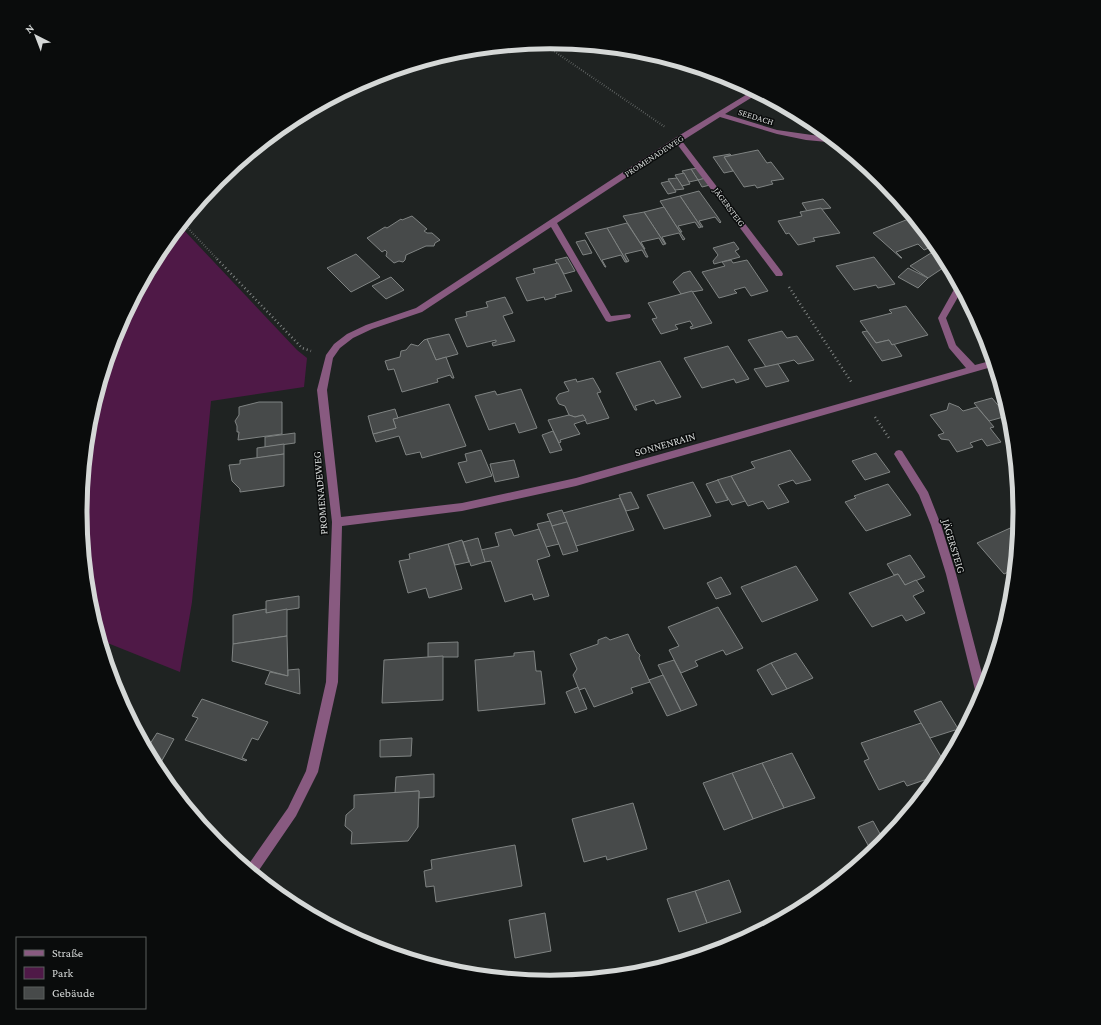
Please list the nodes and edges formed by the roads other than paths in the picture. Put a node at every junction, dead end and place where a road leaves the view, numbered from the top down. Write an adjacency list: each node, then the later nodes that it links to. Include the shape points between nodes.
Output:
1 (751, 95): 2 (street, PROMENADEWEG)
2 (720, 115): 3 (street, PROMENADEWEG); 4 (street, SEEDACH, via 773,132)
3 (678, 140): 5 (street, PROMENADEWEG); 6 (street, JÄGERSTEIG)
4 (827, 141)
5 (553, 222): 8 (street, via 609,318); 12 (street, PROMENADEWEG, via 419,310 350,336 337,346 329,357 322,390)
6 (779, 274)
7 (957, 291): 10 (street, via 942,318 952,346)
8 (628, 316)
9 (989, 364): 10 (street, SONNENRAIN)
10 (972, 369): 12 (street, SONNENRAIN, via 576,482 462,507)
11 (899, 454): 13 (street, JÄGERSTEIG, via 926,499 946,552)
12 (337, 522): 14 (street, PROMENADEWEG, via 332,682 312,772 292,812)
13 (979, 689)
14 (253, 868)

